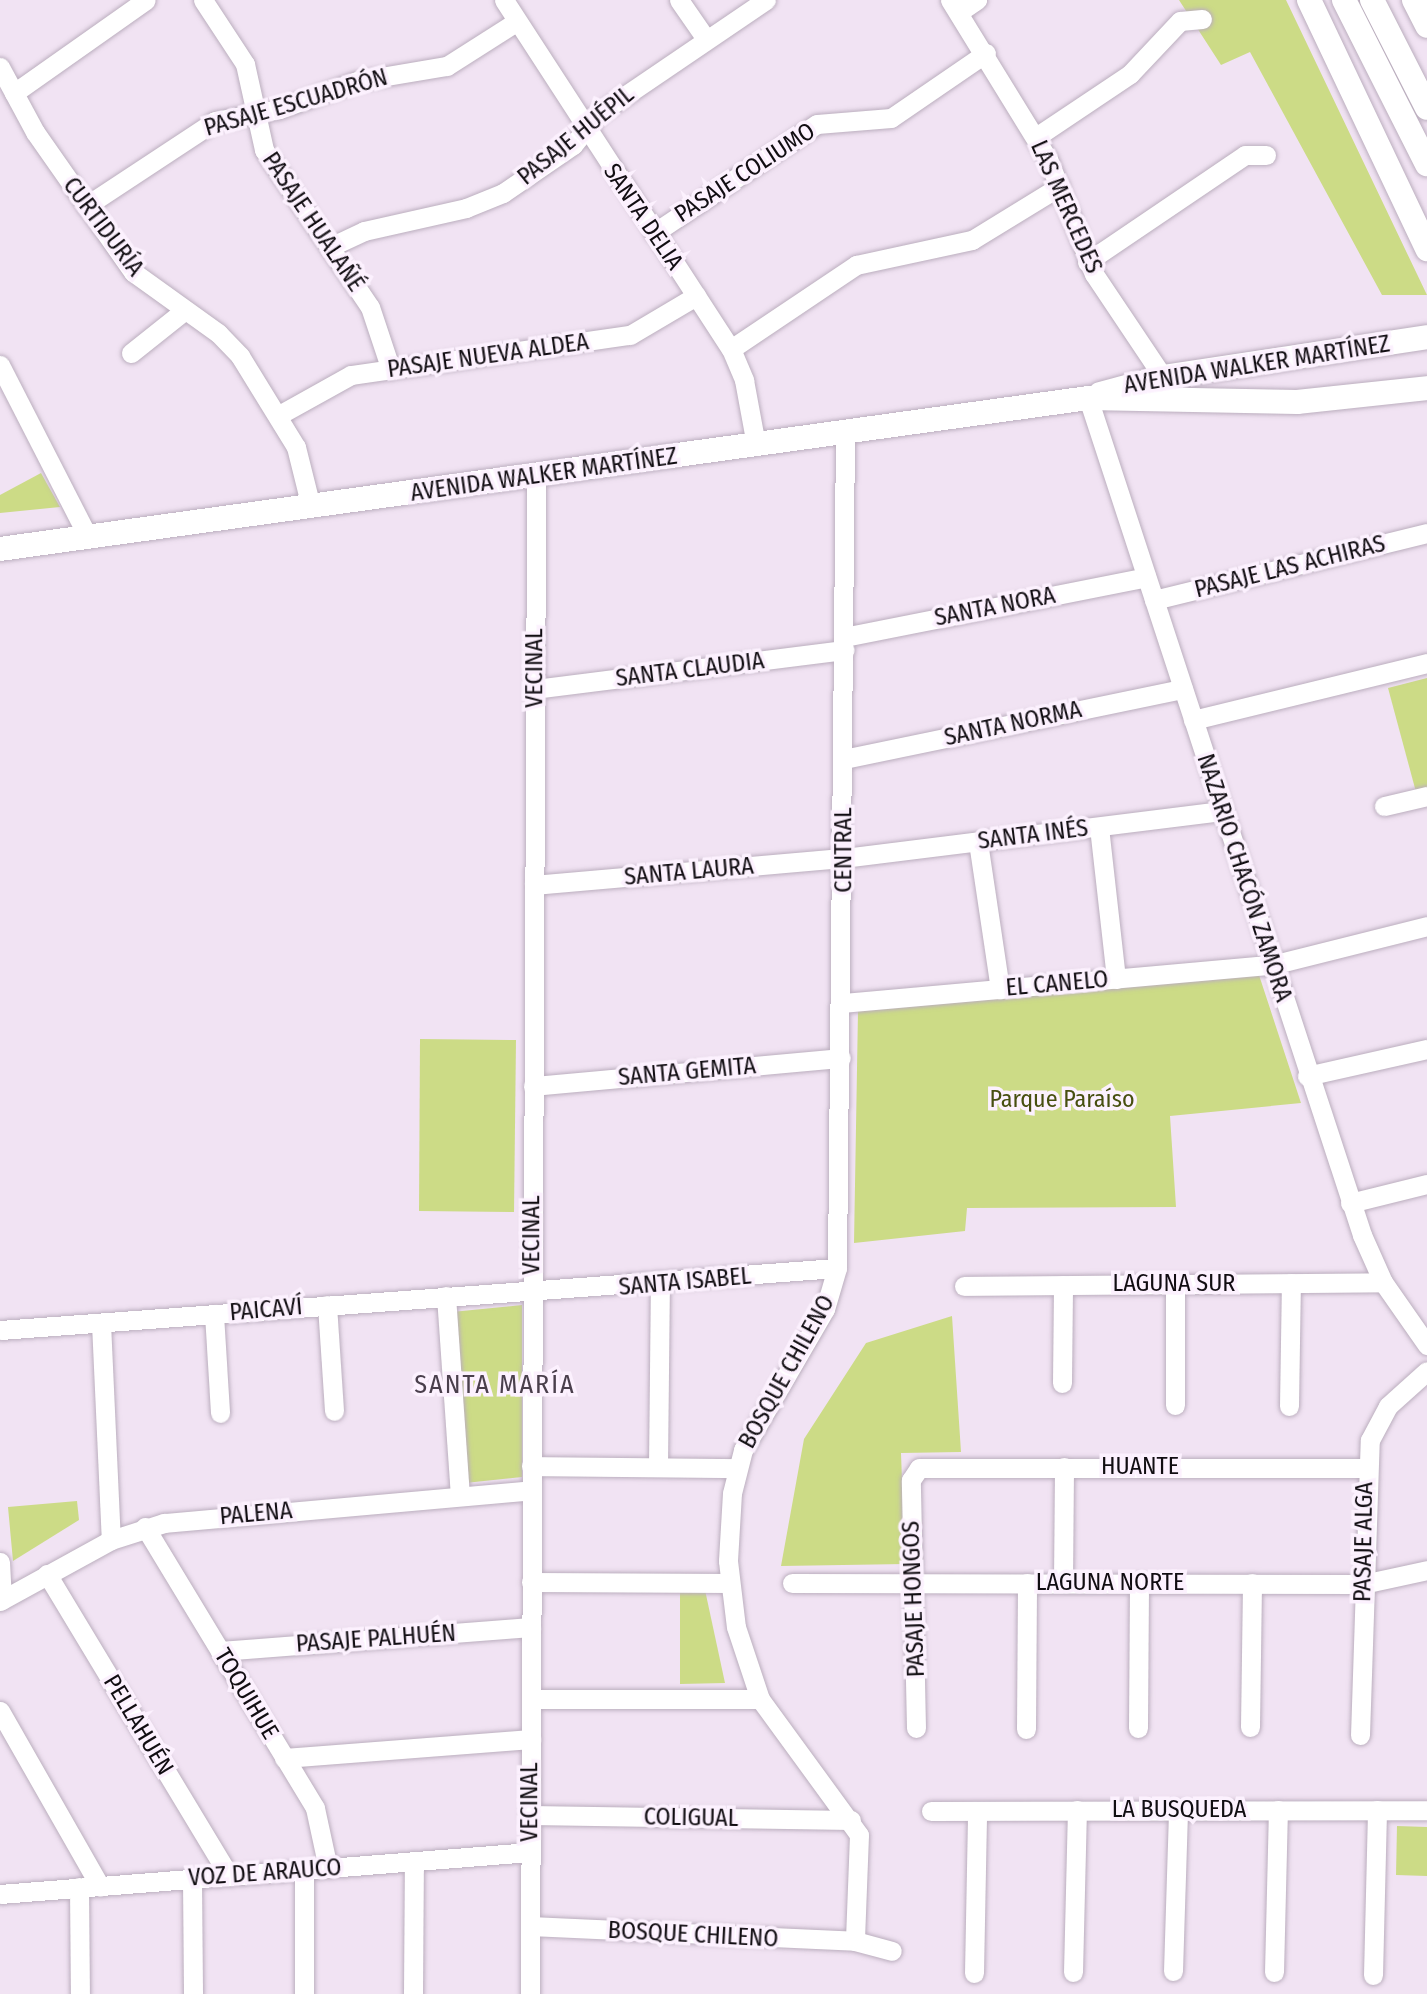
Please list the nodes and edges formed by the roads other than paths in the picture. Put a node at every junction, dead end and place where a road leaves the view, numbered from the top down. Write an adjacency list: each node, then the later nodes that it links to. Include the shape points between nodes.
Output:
1 (146, 0): 16 (street)
2 (204, 0): 18 (street, PASAJE HUALAÑÉ, via 245,64)
3 (504, 0): 12 (street, SANTA DELIA)
4 (679, 0): 13 (street)
5 (766, 0): 13 (street, PASAJE HUÉPIL)
6 (977, 0): 10 (street)
7 (1309, 0): 27 (main road)
8 (1344, 0): 22 (main road)
9 (1372, 0): 17 (main road)
10 (955, 6): 14 (street, LAS MERCEDES)
11 (1202, 19): 20 (street, via 1180,21 1130,74)
12 (516, 22): 18 (street, PASAJE ESCUADRÓN, via 447,66 357,81); 19 (street, SANTA DELIA)
13 (706, 39): 19 (street, PASAJE HUÉPIL)
14 (986, 53): 20 (street, LAS MERCEDES); 25 (street, PASAJE COLIUMO, via 891,118 817,124)
15 (0, 67): 16 (street, CURTIDURÍA)
16 (14, 93): 24 (street, CURTIDURÍA)
17 (1427, 108)
18 (256, 114): 24 (street, PASAJE ESCUADRÓN, via 205,126); 26 (street, PASAJE HUALAÑÉ, via 269,160)
19 (585, 130): 25 (street, SANTA DELIA); 26 (street, PASAJE HUÉPIL, via 573,145 485,202 380,226)
20 (1036, 137): 23 (street, LAS MERCEDES)
21 (1266, 155): 28 (street, via 1245,155)
22 (1427, 164)
23 (1060, 186): 28 (street, LAS MERCEDES); 32 (street, via 972,240 856,265)
24 (86, 206): 30 (street, CURTIDURÍA, via 133,272)
25 (654, 233): 29 (street, SANTA DELIA)
26 (330, 247): 34 (street, PASAJE HUALAÑÉ, via 377,320)
27 (1427, 249)
28 (1087, 262): 36 (street, LAS MERCEDES)
29 (696, 296): 32 (street, SANTA DELIA); 34 (street, PASAJE NUEVA ALDEA, via 620,338)
30 (185, 310): 33 (street); 39 (street, CURTIDURÍA, via 229,343)
31 (1427, 337): 36 (main road, AVENIDA WALKER MARTÍNEZ)
32 (730, 349): 41 (street, SANTA DELIA, via 744,380)
33 (131, 353)
34 (391, 370): 39 (street, PASAJE NUEVA ALDEA, via 340,379)
35 (2, 372): 45 (street)
36 (1163, 377): 38 (main road, AVENIDA WALKER MARTÍNEZ)
37 (1427, 388): 38 (main road, AVENIDA WALKER MARTÍNEZ, via 1297,402)
38 (1088, 398): 40 (main road, AVENIDA WALKER MARTÍNEZ); 47 (street, NAZARIO CHACÓN ZAMORA)
39 (279, 415): 43 (street, CURTIDURÍA, via 301,460)
40 (845, 433): 41 (main road, AVENIDA WALKER MARTÍNEZ); 49 (street, CENTRAL)
41 (756, 445): 42 (main road, AVENIDA WALKER MARTÍNEZ)
42 (536, 476): 43 (main road, AVENIDA WALKER MARTÍNEZ); 52 (street, VECINAL)
43 (311, 507): 45 (main road, AVENIDA WALKER MARTÍNEZ)
44 (1427, 533): 48 (street, PASAJE LAS ACHIRAS)
45 (88, 537): 46 (main road, AVENIDA WALKER MARTÍNEZ)
46 (0, 549)
47 (1146, 578): 48 (street, NAZARIO CHACÓN ZAMORA); 49 (street, SANTA NORA)
48 (1154, 600): 51 (street, NAZARIO CHACÓN ZAMORA)
49 (845, 644): 52 (street, SANTA CLAUDIA); 54 (street, CENTRAL)
50 (1427, 663): 53 (street)
51 (1183, 689): 53 (street, NAZARIO CHACÓN ZAMORA); 54 (street, SANTA NORMA)
52 (535, 690): 61 (street, VECINAL)
53 (1193, 720): 57 (street, NAZARIO CHACÓN ZAMORA)
54 (844, 758): 60 (street, CENTRAL)
55 (1427, 796): 56 (street)
56 (1384, 806)
57 (1222, 811): 58 (street, SANTA INÉS); 63 (street, NAZARIO CHACÓN ZAMORA)
58 (1099, 827): 59 (street, SANTA INÉS); 64 (street)
59 (978, 842): 60 (street, SANTA INÉS); 65 (street)
60 (844, 858): 61 (street, SANTA LAURA); 66 (street, CENTRAL)
61 (534, 885): 70 (street, VECINAL)
62 (1427, 926): 63 (street, EL CANELO)
63 (1272, 965): 64 (street, EL CANELO); 69 (street, NAZARIO CHACÓN ZAMORA)
64 (1116, 979): 65 (street, EL CANELO)
65 (1000, 989): 66 (street, EL CANELO)
66 (842, 1003): 68 (street, CENTRAL)
67 (1427, 1049): 69 (street)
68 (841, 1058): 70 (street, SANTA GEMITA); 73 (street, CENTRAL)
69 (1307, 1076): 72 (street, NAZARIO CHACÓN ZAMORA)
70 (533, 1086): 80 (street, VECINAL)
71 (1427, 1184): 72 (street)
72 (1350, 1203): 74 (street, NAZARIO CHACÓN ZAMORA)
73 (837, 1268): 76 (street, SANTA ISABEL); 98 (street, BOSQUE CHILENO, via 830,1300 760,1413)
74 (1383, 1282): 75 (street, LAGUNA SUR); 85 (street, NAZARIO CHACÓN ZAMORA)
75 (1291, 1283): 77 (street, LAGUNA SUR); 92 (street)
76 (660, 1284): 80 (street, SANTA ISABEL); 96 (street)
77 (1175, 1284): 78 (street, LAGUNA SUR); 91 (street)
78 (1063, 1285): 79 (street, LAGUNA SUR); 90 (street)
79 (964, 1286)
80 (532, 1292): 81 (street, PAICAVÍ); 95 (street, VECINAL)
81 (446, 1296): 82 (street, PAICAVÍ); 102 (street)
82 (327, 1305): 83 (street, PAICAVÍ); 93 (street)
83 (214, 1314): 86 (street, PAICAVÍ); 94 (street)
84 (1427, 1315): 85 (street)
85 (1407, 1320): 88 (street, NAZARIO CHACÓN ZAMORA)
86 (101, 1323): 87 (street, PAICAVÍ); 104 (street)
87 (0, 1330)
88 (1427, 1345)
89 (1427, 1371): 99 (street, PASAJE ALGA, via 1381,1415)
90 (1062, 1383)
91 (1175, 1405)
92 (1289, 1406)
93 (334, 1411)
94 (220, 1413)
95 (531, 1466): 96 (street); 101 (street, VECINAL)
96 (658, 1467): 98 (street)
97 (1064, 1467): 99 (street, HUANTE); 100 (street, HUANTE); 113 (street)
98 (737, 1468): 109 (street, BOSQUE CHILENO, via 729,1516)
99 (1366, 1468): 116 (street, PASAJE ALGA)
100 (915, 1471): 111 (street, PASAJE HONGOS)
101 (531, 1490): 102 (street, PALENA); 108 (street, VECINAL)
102 (460, 1496): 103 (street, PALENA)
103 (145, 1527): 104 (street, PALENA); 119 (street, TOQUIHUE)
104 (111, 1540): 107 (street, PALENA)
105 (0, 1562): 117 (street)
106 (1427, 1570): 116 (street, LAGUNA NORTE)
107 (47, 1574): 117 (street, PALENA); 143 (street, PELLAHUÉN)
108 (531, 1582): 109 (street); 118 (street, VECINAL)
109 (730, 1583): 121 (street, BOSQUE CHILENO)
110 (792, 1583): 111 (street, LAGUNA NORTE)
111 (914, 1583): 112 (street, LAGUNA NORTE); 124 (street, PASAJE HONGOS)
112 (1027, 1583): 113 (street, LAGUNA NORTE); 125 (street)
113 (1063, 1583): 114 (street, LAGUNA NORTE)
114 (1139, 1583): 115 (street, LAGUNA NORTE); 126 (street)
115 (1252, 1583): 116 (street, LAGUNA NORTE); 123 (street)
116 (1363, 1584): 127 (street, PASAJE ALGA)
117 (1, 1601)
118 (531, 1627): 119 (street, PASAJE PALHUÉN); 120 (street, VECINAL)
119 (220, 1651): 129 (street, TOQUIHUE)
120 (531, 1699): 121 (street); 128 (street, VECINAL)
121 (760, 1699): 138 (street, BOSQUE CHILENO)
122 (0, 1712): 145 (street)
123 (1250, 1727)
124 (916, 1728)
125 (1026, 1728)
126 (1138, 1728)
127 (1360, 1735)
128 (531, 1739): 129 (street); 137 (street, VECINAL)
129 (284, 1758): 141 (street, TOQUIHUE, via 321,1823)
130 (1077, 1810): 131 (street, LA BUSQUEDA); 136 (street, LA BUSQUEDA); 152 (street)
131 (1178, 1810): 132 (street, LA BUSQUEDA); 151 (street)
132 (1278, 1810): 133 (street, LA BUSQUEDA); 153 (street)
133 (1377, 1810): 134 (street, LA BUSQUEDA); 155 (street)
134 (1427, 1810)
135 (931, 1811): 136 (street, LA BUSQUEDA)
136 (977, 1811): 154 (street)
137 (530, 1815): 138 (street, COLIGUAL); 139 (street, VECINAL)
138 (851, 1820): 149 (street, BOSQUE CHILENO, via 862,1852)
139 (530, 1852): 140 (street, VOZ DE ARAUCO); 148 (street, VECINAL)
140 (414, 1861): 141 (street, VOZ DE ARAUCO); 159 (street)
141 (328, 1868): 142 (street, VOZ DE ARAUCO)
142 (304, 1870): 143 (street, VOZ DE ARAUCO); 158 (street)
143 (229, 1876): 144 (street, VOZ DE ARAUCO)
144 (192, 1879): 145 (street, VOZ DE ARAUCO); 157 (street)
145 (100, 1886): 146 (street, VOZ DE ARAUCO)
146 (79, 1887): 147 (street, VOZ DE ARAUCO); 156 (street)
147 (0, 1894)
148 (530, 1926): 149 (street, BOSQUE CHILENO); 160 (street, VECINAL)
149 (855, 1941): 150 (street, BOSQUE CHILENO)
150 (892, 1951)
151 (1173, 1971)
152 (1073, 1972)
153 (1274, 1972)
154 (974, 1973)
155 (1373, 1975)
156 (80, 1994)
157 (193, 1994)
158 (304, 1994)
159 (413, 1994)
160 (530, 1994)

